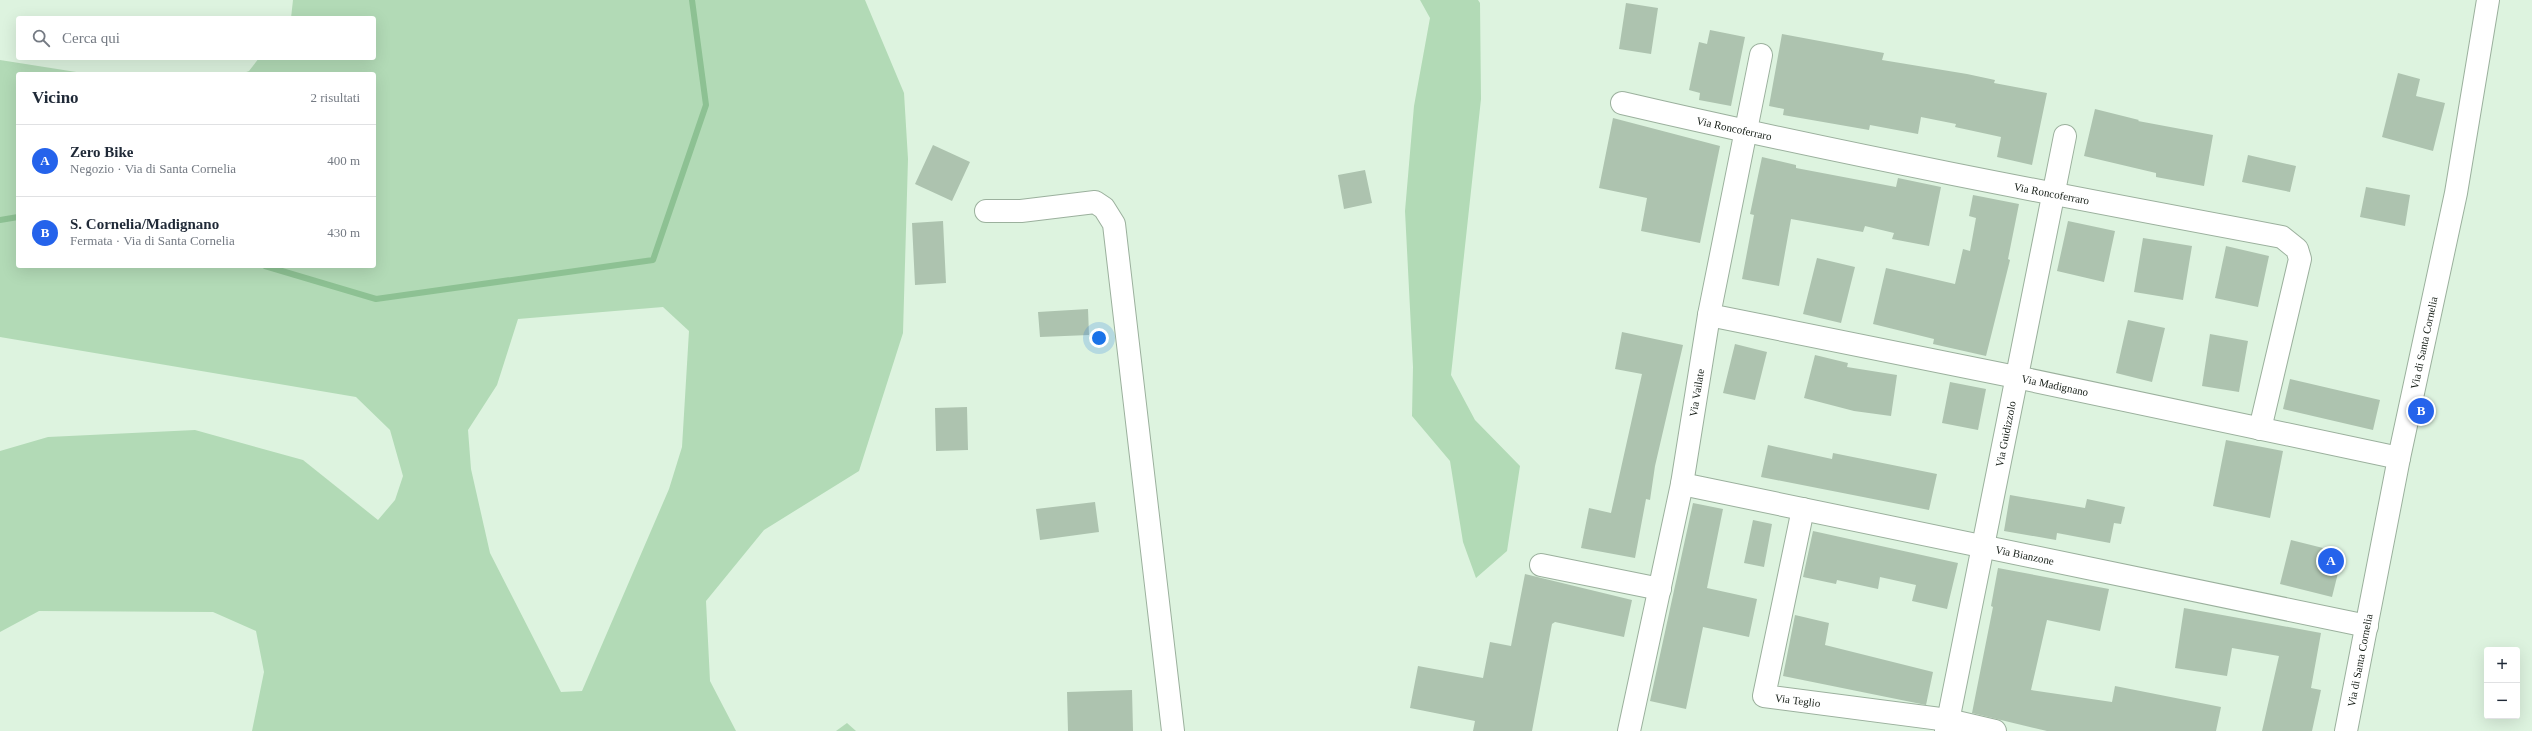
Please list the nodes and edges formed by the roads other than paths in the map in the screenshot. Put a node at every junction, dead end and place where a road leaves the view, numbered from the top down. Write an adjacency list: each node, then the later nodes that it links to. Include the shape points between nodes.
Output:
1 (2488, 0): 11 (street, Via di Santa Cornelia, via 2456,193)
2 (1761, 55): 4 (street, Via Vailate)
3 (1622, 103): 4 (street, Via Roncoferraro)
4 (1746, 132): 6 (street, Via Roncoferraro); 8 (street, Via Vailate)
5 (2065, 136): 6 (street, Via Guidizzolo)
6 (2053, 194): 9 (street, Via Guidizzolo); 10 (street, Via Roncoferraro, via 2282,237 2294,244 2300,259)
7 (986, 211): 19 (street, via 1021,211 1095,202 1104,208 1114,224)
8 (1709, 315): 9 (street, Via Madignano); 12 (street, Via Vailate)
9 (2016, 377): 10 (street, Via Madignano); 14 (street, Via Guidizzolo)
10 (2260, 428): 11 (street, Via Madignano)
11 (2399, 458): 17 (street, Via di Santa Cornelia)
12 (1682, 484): 13 (street, Via Bianzone); 16 (street, Via Vailate)
13 (1803, 509): 14 (street, Via Bianzone); 18 (street, Via Teglio, via 1764,696)
14 (1982, 547): 17 (street, Via Bianzone); 18 (street, Via Guidizzolo)
15 (1541, 565): 16 (street)
16 (1660, 589): 20 (street, Via Vailate)
17 (2367, 626): 22 (street, Via di Santa Cornelia)
18 (1947, 726): 21 (street, Via Teglio)
19 (1173, 731)
20 (1629, 731)
21 (1995, 731)
22 (2346, 731)

